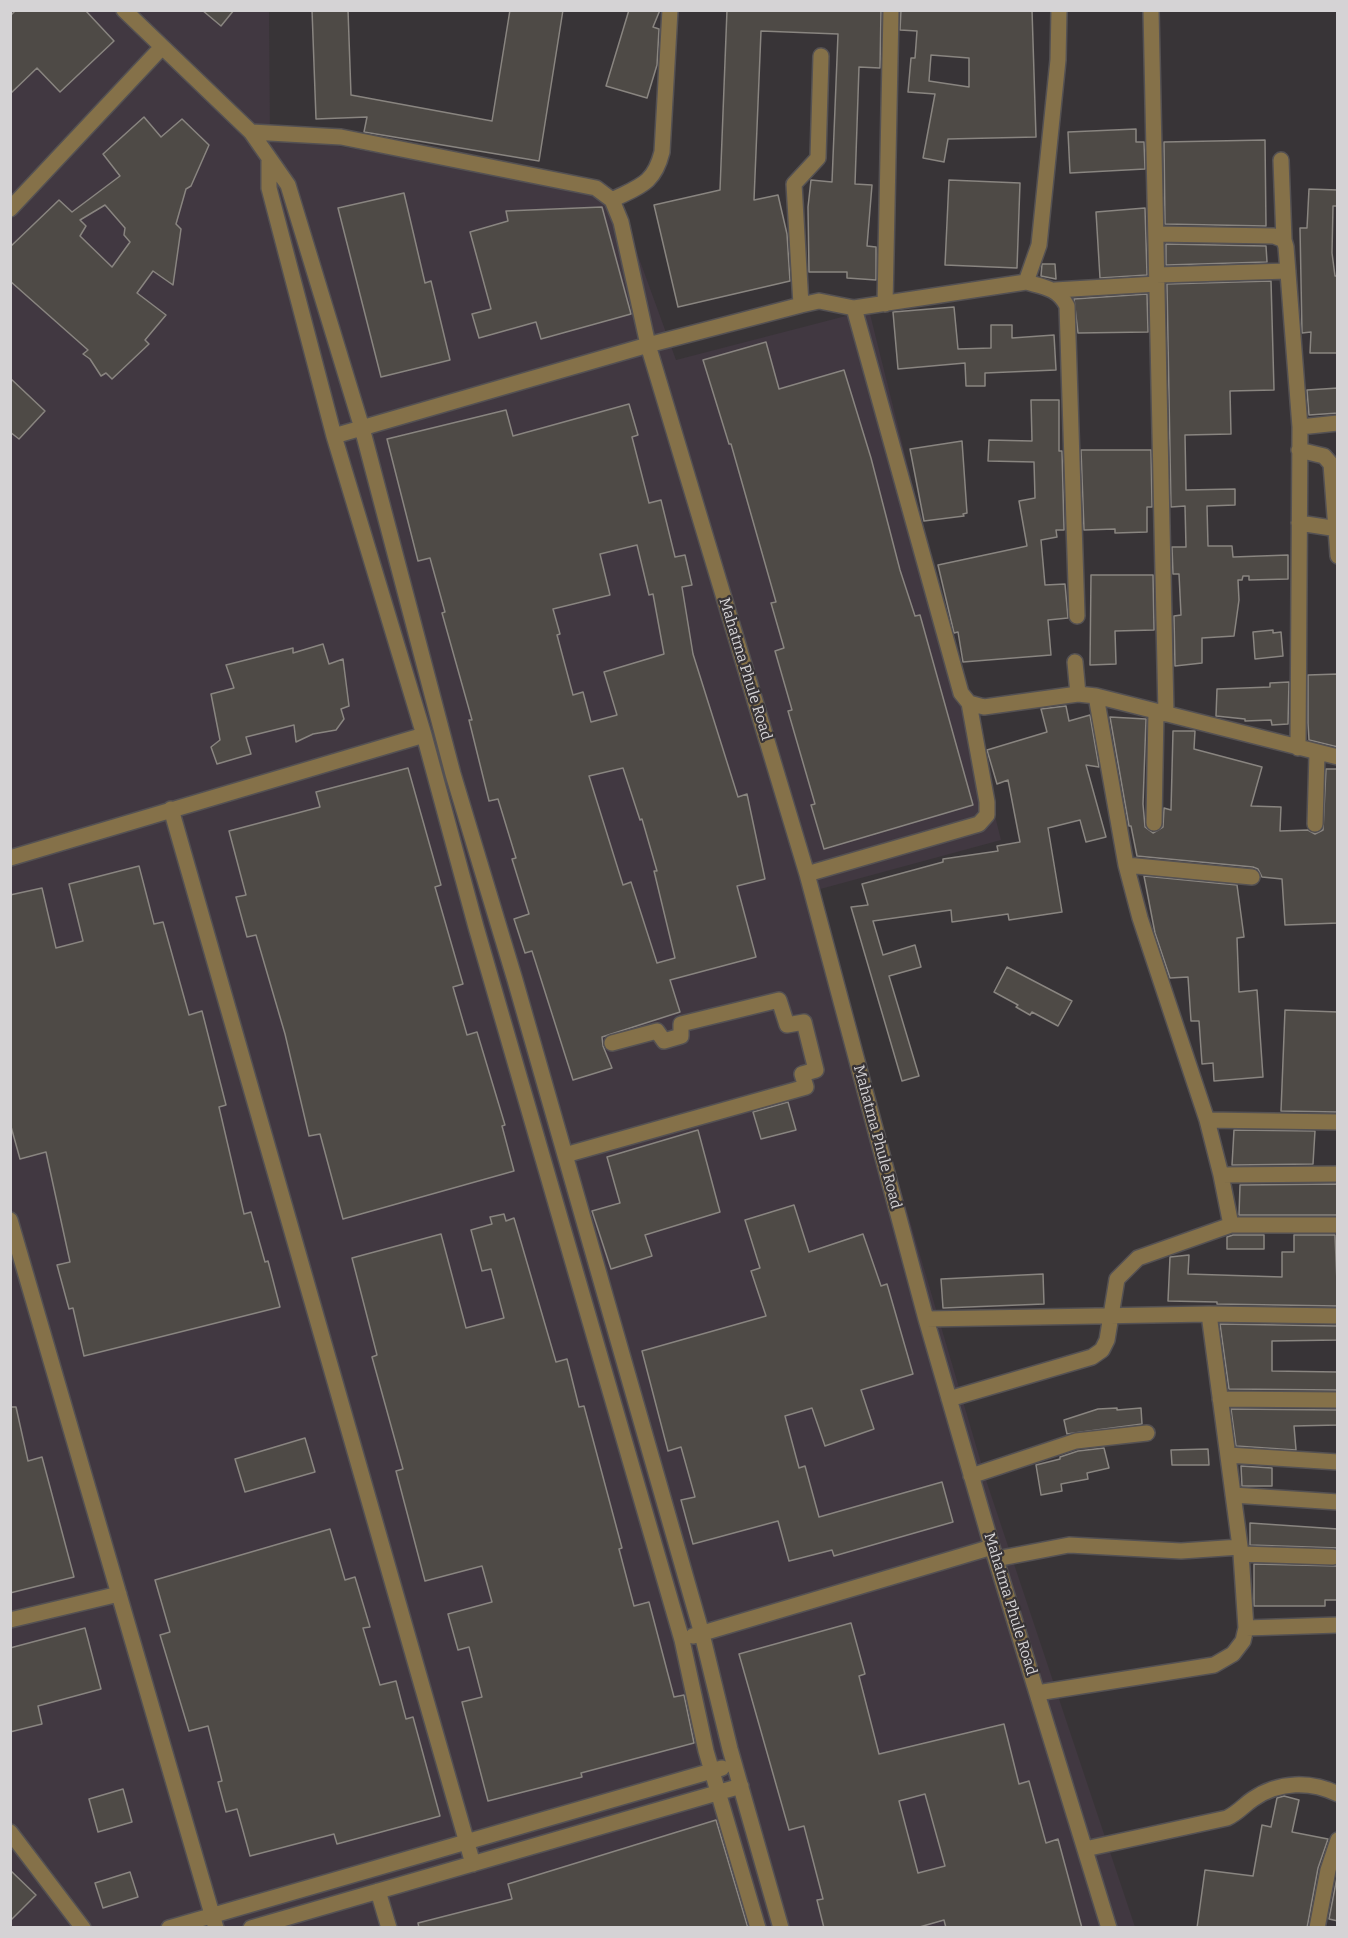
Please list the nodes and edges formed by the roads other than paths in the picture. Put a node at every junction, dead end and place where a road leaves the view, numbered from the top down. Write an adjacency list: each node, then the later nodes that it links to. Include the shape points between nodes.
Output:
1 (124, 10): 6 (street)
2 (670, 10): 11 (street, via 662,152 657,171 644,185)
3 (891, 10): 19 (street)
4 (1059, 10): 17 (street, via 1058,60 1039,245)
5 (1151, 10): 13 (street)
6 (162, 47): 8 (street); 12 (street)
7 (821, 56): 20 (street, via 818,158 794,184)
8 (251, 132): 10 (street); 11 (street, via 340,137 596,188)
9 (1281, 160): 14 (street)
10 (269, 161): 25 (street, via 288,184); 26 (street, via 269,188)
11 (612, 200): 22 (street, Mahatma Phule Road, via 621,222)
12 (10, 209)
13 (1156, 234): 14 (street, via 1274,236); 16 (street)
14 (1284, 240): 15 (street)
15 (1288, 271): 16 (street); 24 (street)
16 (1157, 279): 18 (street); 36 (street)
17 (1026, 282): 18 (street); 19 (street)
18 (1055, 290): 31 (street, via 1067,306)
19 (885, 304): 21 (street)
20 (801, 305): 21 (street, via 819,302); 22 (street)
21 (854, 308): 35 (street, via 961,693)
22 (648, 345): 25 (street); 46 (street, Mahatma Phule Road)
23 (1338, 423): 24 (street)
24 (1300, 427): 27 (street)
25 (362, 428): 26 (street); 51 (street, via 453,774)
26 (334, 436): 37 (street)
27 (1299, 450): 28 (street); 29 (street, via 1324,456 1331,464)
28 (1299, 522): 29 (street); 38 (street)
29 (1336, 529): 30 (street)
30 (1338, 556)
31 (1077, 616)
32 (1075, 662): 33 (street)
33 (1078, 694): 34 (street); 35 (street, via 984,707)
34 (1096, 696): 36 (street); 45 (street)
35 (969, 704): 46 (street, via 987,802 987,815 979,824)
36 (1161, 712): 38 (street); 42 (street)
37 (424, 735): 41 (street); 62 (street)
38 (1298, 748): 39 (street)
39 (1317, 753): 40 (street); 43 (street)
40 (1338, 757)
41 (171, 809): 44 (street); 89 (street)
42 (1154, 823)
43 (1316, 824)
44 (10, 858)
45 (1126, 865): 47 (street); 49 (street)
46 (807, 874): 60 (street, Mahatma Phule Road)
47 (1252, 877)
48 (612, 1043): 51 (street, via 657,1031 664,1041 681,1036 681,1024 779,1000 787,1025 804,1022 816,1070 802,1074 806,1087)
49 (1207, 1120): 50 (street); 53 (street)
50 (1338, 1122)
51 (565, 1155): 61 (street)
52 (1338, 1174): 53 (street)
53 (1221, 1175): 55 (street)
54 (10, 1220): 75 (street)
55 (1231, 1225): 56 (street); 57 (street, via 1138,1258 1117,1279)
56 (1338, 1225)
57 (1109, 1314): 58 (street); 60 (street); 63 (street, via 1107,1340 1092,1357)
58 (1209, 1314): 59 (street); 64 (street)
59 (1338, 1316)
60 (926, 1319): 63 (street, Mahatma Phule Road)
61 (618, 1341): 62 (street); 79 (street)
62 (598, 1347): 80 (street)
63 (949, 1399): 69 (street, Mahatma Phule Road)
64 (1221, 1399): 65 (street); 67 (street)
65 (1338, 1400)
66 (1147, 1433): 69 (street, via 1076,1441)
67 (1228, 1455): 68 (street); 70 (street)
68 (1338, 1462)
69 (971, 1476): 73 (street, Mahatma Phule Road)
70 (1233, 1496): 71 (street); 72 (street)
71 (1338, 1502)
72 (1240, 1550): 73 (street, via 1069,1545); 74 (street); 78 (street)
73 (994, 1553): 79 (street); 81 (street, Mahatma Phule Road)
74 (1333, 1557)
75 (119, 1594): 76 (street); 93 (street)
76 (10, 1620)
77 (1338, 1625): 78 (street)
78 (1246, 1628): 81 (street, via 1243,1641 1233,1654 1214,1665)
79 (702, 1634): 80 (street); 82 (street)
80 (682, 1640): 83 (street)
81 (1037, 1694): 90 (street, Mahatma Phule Road)
82 (734, 1765): 83 (street); 84 (street)
83 (712, 1771): 85 (street); 89 (street)
84 (741, 1786): 85 (street); 99 (street)
85 (719, 1793): 91 (street); 98 (street)
86 (1338, 1794): 90 (street, via 1293,1784 1262,1794 1227,1818)
87 (10, 1832): 94 (street)
88 (1338, 1840): 101 (street)
89 (466, 1842): 91 (street); 93 (street)
90 (1085, 1849): 100 (street, Mahatma Phule Road)
91 (473, 1864): 92 (street)
92 (378, 1891): 96 (street); 97 (street)
93 (215, 1921): 95 (street)
94 (83, 1928)
95 (169, 1928)
96 (252, 1928)
97 (389, 1928)
98 (758, 1928)
99 (782, 1928)
100 (1109, 1928)
101 (1317, 1928)

